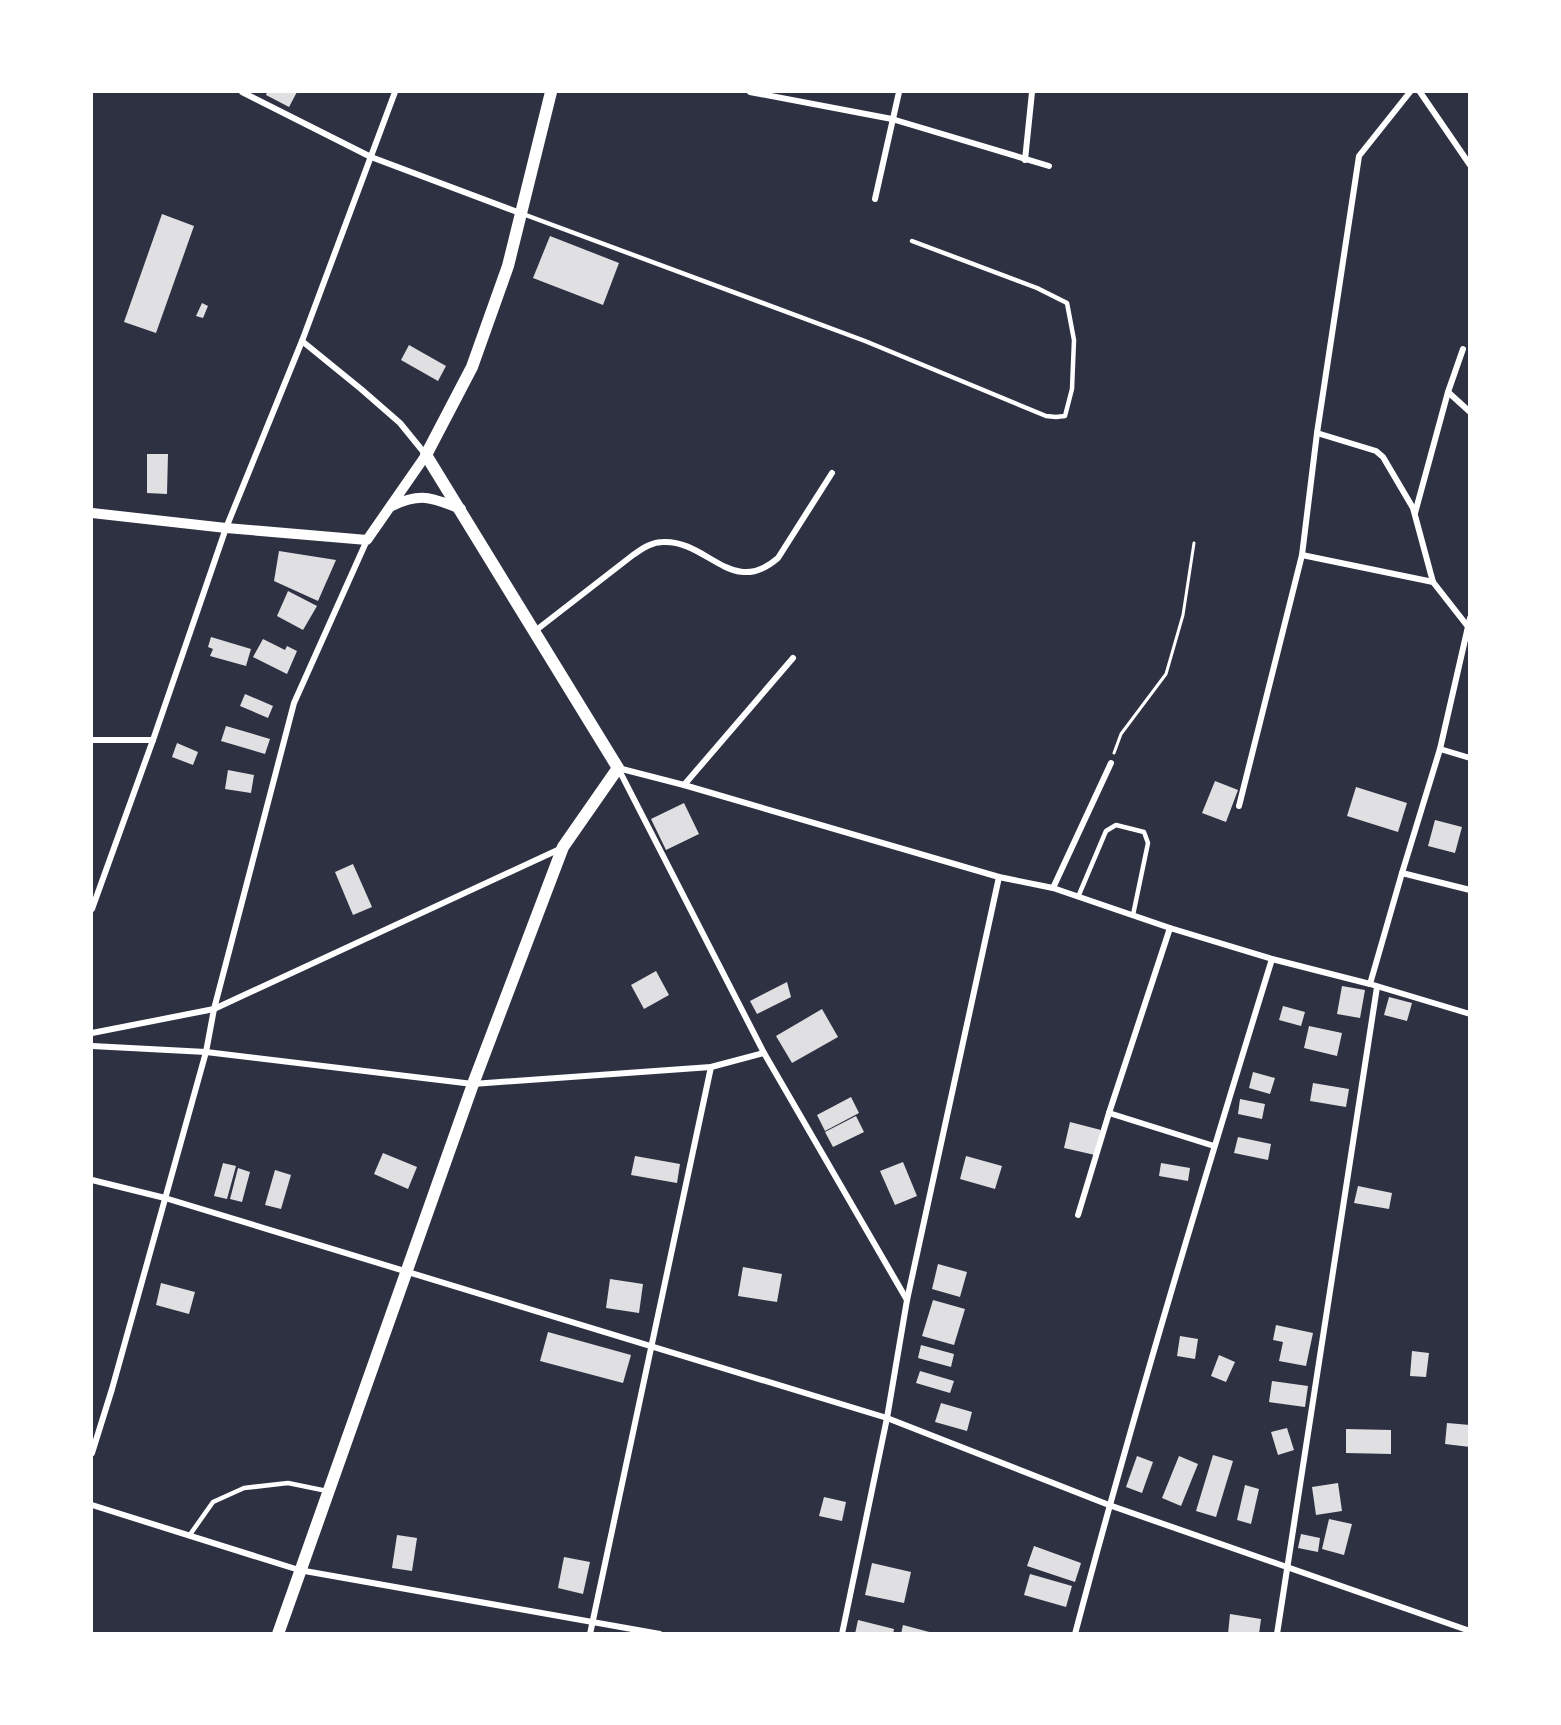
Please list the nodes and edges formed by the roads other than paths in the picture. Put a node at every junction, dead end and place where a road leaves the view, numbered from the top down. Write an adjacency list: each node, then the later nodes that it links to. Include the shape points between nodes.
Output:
1 (242, 92): 10 (street)
2 (395, 92): 10 (street)
3 (551, 92): 15 (main road)
4 (750, 92): 9 (street)
5 (899, 92): 9 (street)
6 (1032, 92): 11 (street)
7 (1410, 92): 21 (street, via 1359,156)
8 (1420, 92): 12 (street)
9 (892, 119): 11 (street); 14 (street)
10 (371, 157): 15 (street); 17 (street)
11 (1025, 160): 13 (street)
12 (1470, 165)
13 (1049, 166)
14 (875, 199)
15 (520, 213): 16 (lane, via 865,341 1046,416 1065,416 1074,340 1067,303); 22 (main road, via 508,266 472,367)
16 (912, 241)
17 (302, 341): 22 (street, via 400,423); 28 (street)
18 (1463, 349): 19 (street)
19 (1448, 392): 20 (street); 27 (street)
20 (1470, 412)
21 (1317, 433): 27 (street, via 1380,454); 30 (street)
22 (426, 455): 24 (street); 25 (main road)
23 (832, 473): 34 (street, via 769,566 744,573 675,543 647,545)
24 (390, 507): 25 (street, via 409,498 434,498); 29 (street)
25 (461, 509): 34 (main road)
26 (92, 513): 28 (street)
27 (1415, 514): 31 (street)
28 (226, 528): 29 (street); 37 (street)
29 (367, 540): 55 (street, via 294,703)
30 (1302, 555): 31 (street); 43 (street)
31 (1433, 582): 33 (street)
32 (1470, 618): 33 (street)
33 (1469, 628): 38 (street)
34 (535, 632): 41 (main road)
35 (793, 658): 42 (street)
36 (92, 740): 37 (street)
37 (153, 740): 50 (street)
38 (1440, 749): 39 (street); 45 (street)
39 (1470, 758)
40 (1111, 762): 47 (street)
41 (618, 768): 42 (street); 44 (main road); 60 (street)
42 (684, 785): 46 (street)
43 (1239, 806)
44 (563, 847): 55 (street); 62 (main road)
45 (1402, 873): 48 (street); 54 (street)
46 (999, 877): 47 (street); 69 (street)
47 (1053, 888): 49 (street)
48 (1470, 890)
49 (1078, 897): 51 (street); 51 (lane, via 1106,831 1116,825 1144,832 1148,843)
50 (92, 909)
51 (1133, 915): 52 (street)
52 (1170, 928): 53 (street); 63 (street)
53 (1272, 960): 54 (street); 64 (street)
54 (1374, 986): 56 (street); 77 (street)
55 (214, 1009): 57 (street); 59 (street)
56 (1470, 1014)
57 (92, 1033)
58 (92, 1046): 59 (street)
59 (206, 1052): 62 (street); 66 (street)
60 (764, 1053): 61 (street); 69 (street)
61 (711, 1067): 62 (street); 70 (street)
62 (473, 1084): 68 (main road)
63 (1109, 1113): 64 (street); 67 (street)
64 (1214, 1146): 75 (street)
65 (92, 1180): 66 (street)
66 (165, 1198): 68 (street); 72 (street)
67 (1078, 1215)
68 (407, 1271): 70 (street); 73 (main road)
69 (907, 1300): 71 (street)
70 (652, 1346): 71 (street); 79 (street)
71 (887, 1418): 75 (street); 84 (street)
72 (92, 1453)
73 (328, 1491): 76 (lane, via 288,1483 244,1488 213,1502); 78 (main road)
74 (92, 1505): 76 (street)
75 (1109, 1505): 77 (street); 85 (street)
76 (189, 1536): 78 (street)
77 (1286, 1567): 80 (street); 86 (street)
78 (299, 1570): 79 (street); 81 (main road)
79 (593, 1622): 82 (street); 83 (street)
80 (1470, 1631)
81 (278, 1634)
82 (590, 1634)
83 (660, 1634)
84 (842, 1634)
85 (1075, 1634)
86 (1277, 1634)

